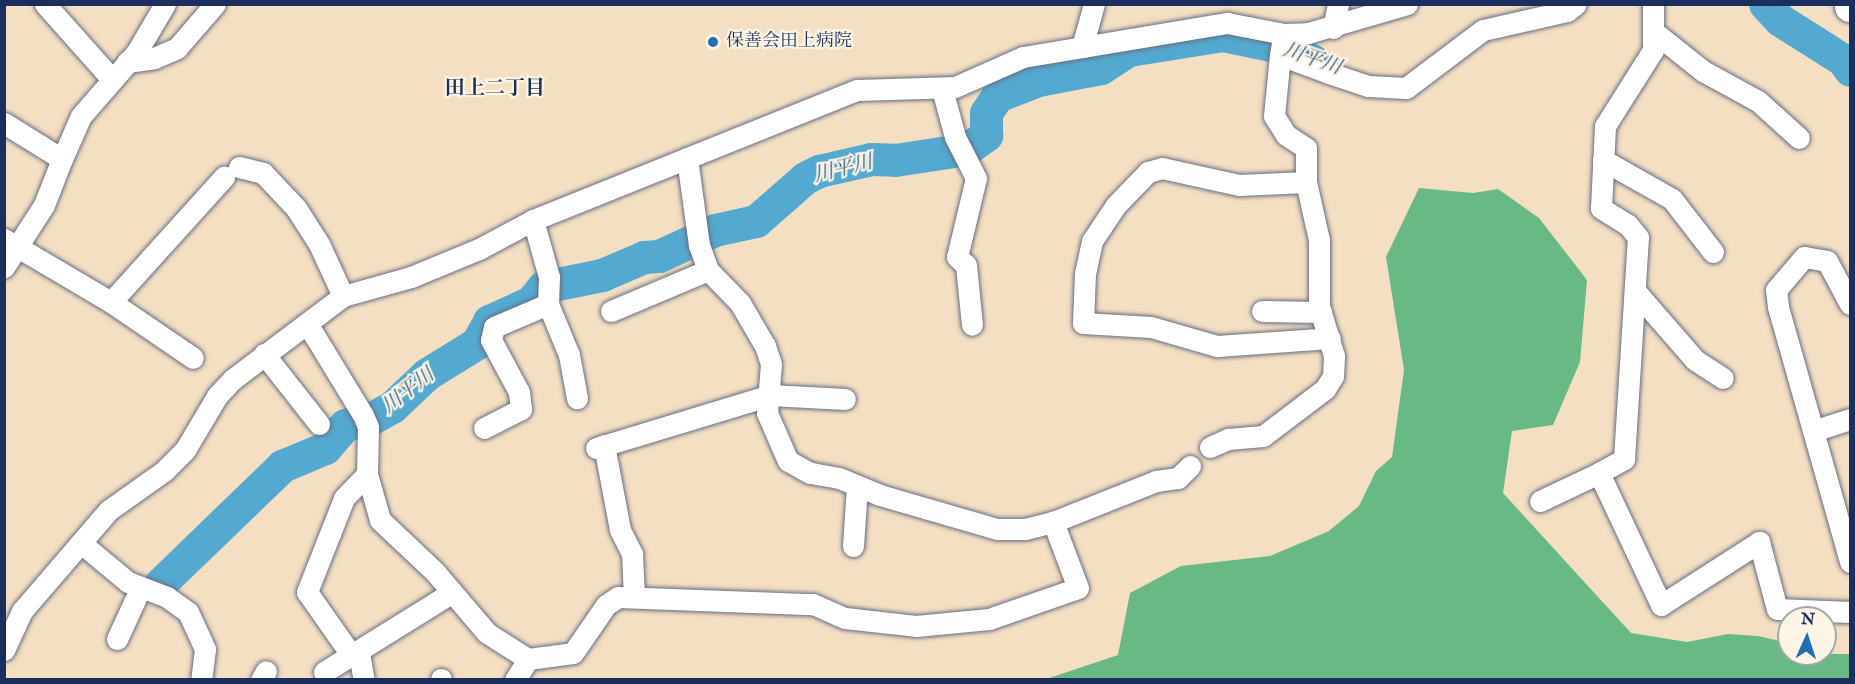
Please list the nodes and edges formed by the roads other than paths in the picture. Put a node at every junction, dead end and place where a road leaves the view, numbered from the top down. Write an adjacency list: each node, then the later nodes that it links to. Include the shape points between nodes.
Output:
1 (45, 4): 15 (street)
2 (165, 4): 14 (street, via 155,26)
3 (215, 4): 14 (street, via 177,48 154,58)
4 (1094, 4): 12 (street)
5 (1338, 4): 9 (street)
6 (1407, 4): 9 (street)
7 (1576, 4): 13 (street, via 1567,11 1483,30 1406,88 1368,86)
8 (1653, 4): 10 (street)
9 (1333, 28): 11 (street)
10 (1654, 32): 18 (street, via 1703,71 1758,101); 21 (street, via 1653,50 1605,126)
11 (1284, 34): 12 (street, via 1227,23); 13 (street)
12 (1082, 47): 16 (street, via 1023,57 965,84)
13 (1280, 55): 22 (street, via 1274,116 1286,135 1306,148)
14 (127, 62): 15 (street)
15 (111, 78): 20 (street, via 81,116)
16 (942, 89): 19 (street, via 857,90); 37 (street, via 955,137 976,178 957,257 966,265)
17 (4, 123): 20 (street)
18 (1799, 138)
19 (687, 158): 23 (street); 27 (street, via 697,237)
20 (62, 159): 24 (street, via 44,205)
21 (1603, 160): 25 (street, via 1672,199); 29 (street, via 1600,208 1628,225 1638,237)
22 (1306, 182): 35 (street, via 1319,240); 38 (street, via 1239,185 1162,168 1148,172 1116,205 1092,241 1085,273 1083,323 1151,327 1217,346)
23 (534, 220): 28 (street); 30 (street, via 480,249 411,278)
24 (12, 242): 26 (street); 31 (street)
25 (1713, 252)
26 (4, 267)
27 (708, 270): 34 (street); 42 (street, via 740,303 765,346 771,364)
28 (548, 290): 43 (street, via 569,356); 47 (street, via 494,327 491,340 519,392 521,409)
29 (1635, 291): 41 (street, via 1695,360); 51 (street, via 1624,459)
30 (343, 296): 31 (street, via 319,244 296,208 263,173 231,172); 36 (street)
31 (111, 302): 40 (street)
32 (1851, 304): 48 (street, via 1827,261 1804,257 1776,290)
33 (1262, 310): 35 (street)
34 (611, 311)
35 (1322, 312): 38 (street)
36 (308, 325): 39 (street); 52 (street, via 365,421)
37 (972, 325)
38 (1330, 338): 49 (street, via 1333,376 1325,389 1263,436 1228,439)
39 (264, 354): 45 (street); 56 (street, via 218,396 185,450 164,471 109,510)
40 (193, 358)
41 (1723, 378)
42 (770, 395): 44 (street); 53 (street, via 767,413 788,461 810,473); 61 (street, via 600,447 620,530 632,554)
43 (577, 398)
44 (845, 399)
45 (307, 419)
46 (1851, 419): 48 (street)
47 (484, 428)
48 (1813, 431): 58 (street)
49 (1209, 447)
50 (1190, 466): 55 (street, via 1178,478 1156,481)
51 (1599, 473): 54 (street); 62 (street, via 1661,605 1759,542 1777,609)
52 (368, 474): 60 (street, via 380,520 435,572); 66 (street, via 344,498 307,592)
53 (857, 486): 55 (street, via 997,529 1025,529); 57 (street)
54 (1540, 501)
55 (1053, 522): 61 (street, via 1078,588 989,619 916,626 845,618 813,604)
56 (81, 543): 59 (street); 63 (street)
57 (853, 546)
58 (1851, 562)
59 (140, 589): 64 (street); 69 (street, via 167,597 188,612 204,649)
60 (451, 593): 66 (street); 67 (street, via 488,633)
61 (634, 597): 67 (street, via 618,597 606,605 573,653)
62 (1851, 612)
63 (9, 628): 65 (street)
64 (117, 639)
65 (4, 650)
66 (356, 654): 68 (street); 70 (street)
67 (528, 659): 71 (street)
68 (324, 672)
69 (201, 680)
70 (364, 680)
71 (515, 680)

